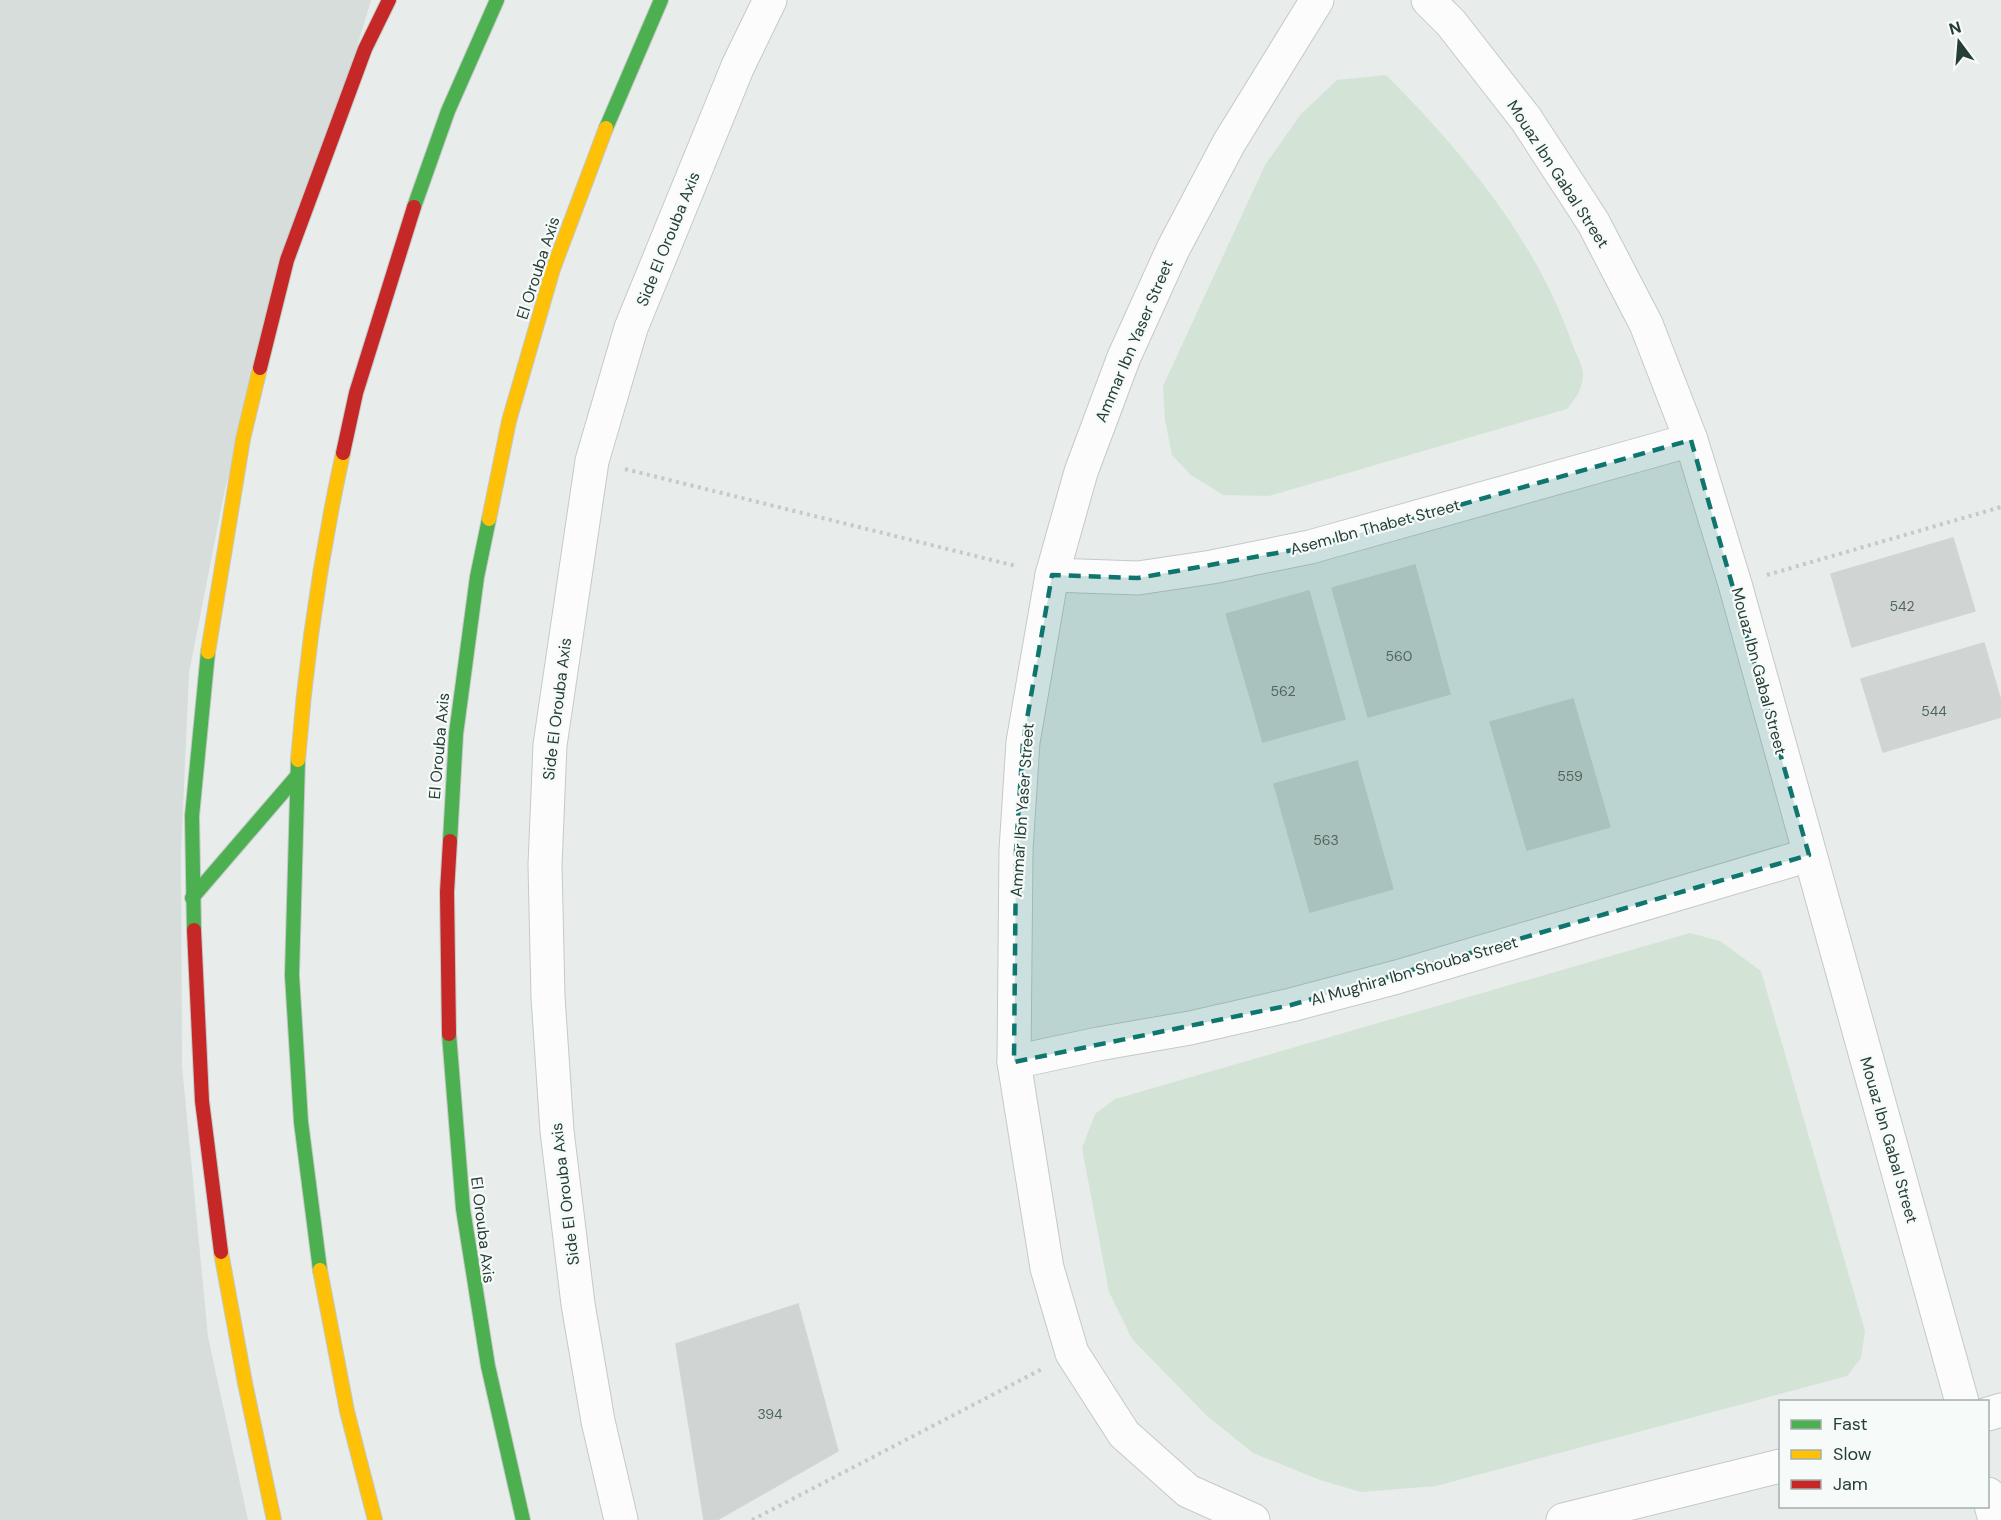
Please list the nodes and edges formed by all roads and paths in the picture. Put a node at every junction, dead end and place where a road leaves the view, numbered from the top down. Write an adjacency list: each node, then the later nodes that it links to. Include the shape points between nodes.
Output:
1 (389, 0): 14 (main road, via 365,49 287,260 243,440 210,633 192,816)
2 (497, 0): 12 (main road, via 448,111 356,393 325,537 304,682)
3 (661, 0): 22 (main road, El Orouba Axis, via 602,132 552,270 512,411 480,554 459,700 447,846 446,970 455,1139 473,1285)
4 (770, 0): 8 (street, Side El Orouba Axis, via 738,66 631,328)
5 (1317, 0): 10 (street, Ammar Ibn Yaser Street, via 1229,143 1173,249 1124,357 1081,472)
6 (1428, 0): 7 (street, Mouaz Ibn Gabal Street, via 1527,119 1593,222 1646,324)
7 (1691, 440): 10 (street, Asem Ibn Thabet Street, via 1299,549 1138,578); 11 (street, Mouaz Ibn Gabal Street)
8 (592, 461): 10 (path); 23 (street, Side El Orouba Axis, via 550,745 545,865 548,997 557,1131 578,1304 598,1421)
9 (2001, 507): 11 (path)
10 (1052, 575): 15 (street, Ammar Ibn Yaser Street, via 1023,742 1016,850)
11 (1735, 584): 13 (street, Mouaz Ibn Gabal Street)
12 (297, 776): 14 (main road); 21 (main road, via 292,975 301,1122 319,1267 347,1411)
13 (1809, 855): 15 (street, Al Mughira Ibn Shouba Street, via 1302,1002); 17 (street, Mouaz Ibn Gabal Street)
14 (192, 898): 20 (main road, via 202,1101 218,1230 244,1383)
15 (1014, 1062): 16 (street, Ammar Ibn Yaser Street, via 1047,1268)
16 (1072, 1353): 24 (path); 25 (street, Ammar Ibn Yaser Street, via 1124,1434 1188,1491)
17 (1962, 1400)
18 (1779, 1466): 26 (street)
19 (1989, 1498): 27 (street)
20 (274, 1520)
21 (375, 1520)
22 (523, 1520)
23 (621, 1520)
24 (752, 1520)
25 (1253, 1520)
26 (1563, 1520)
27 (1995, 1520)

